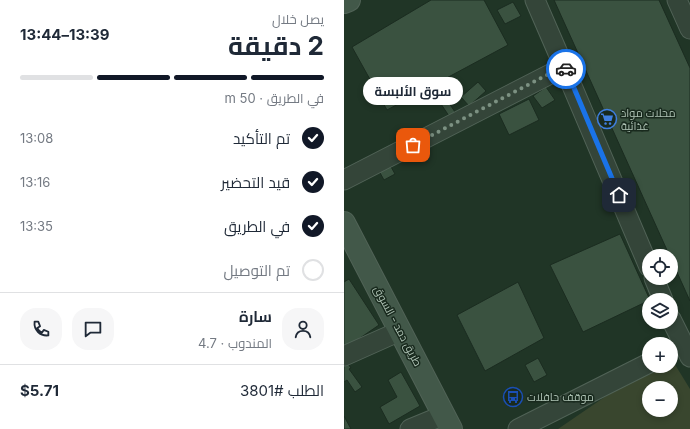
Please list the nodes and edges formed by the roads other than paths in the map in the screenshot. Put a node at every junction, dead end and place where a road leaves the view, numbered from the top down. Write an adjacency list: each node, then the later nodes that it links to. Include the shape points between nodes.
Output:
1 (349, 0): 4 (main road)
2 (535, 0): 6 (street)
3 (677, 0): 5 (street)
4 (344, 2)
5 (690, 30)
6 (564, 66): 7 (street); 9 (street)
7 (344, 180)
8 (344, 223): 10 (main road, طريق دمد - السوق)
9 (642, 250)
10 (400, 331): 11 (street); 13 (main road, طريق دمد - السوق)
11 (344, 356)
12 (642, 367): 15 (street)
13 (447, 422): 14 (street)
14 (410, 429)
15 (518, 429)

